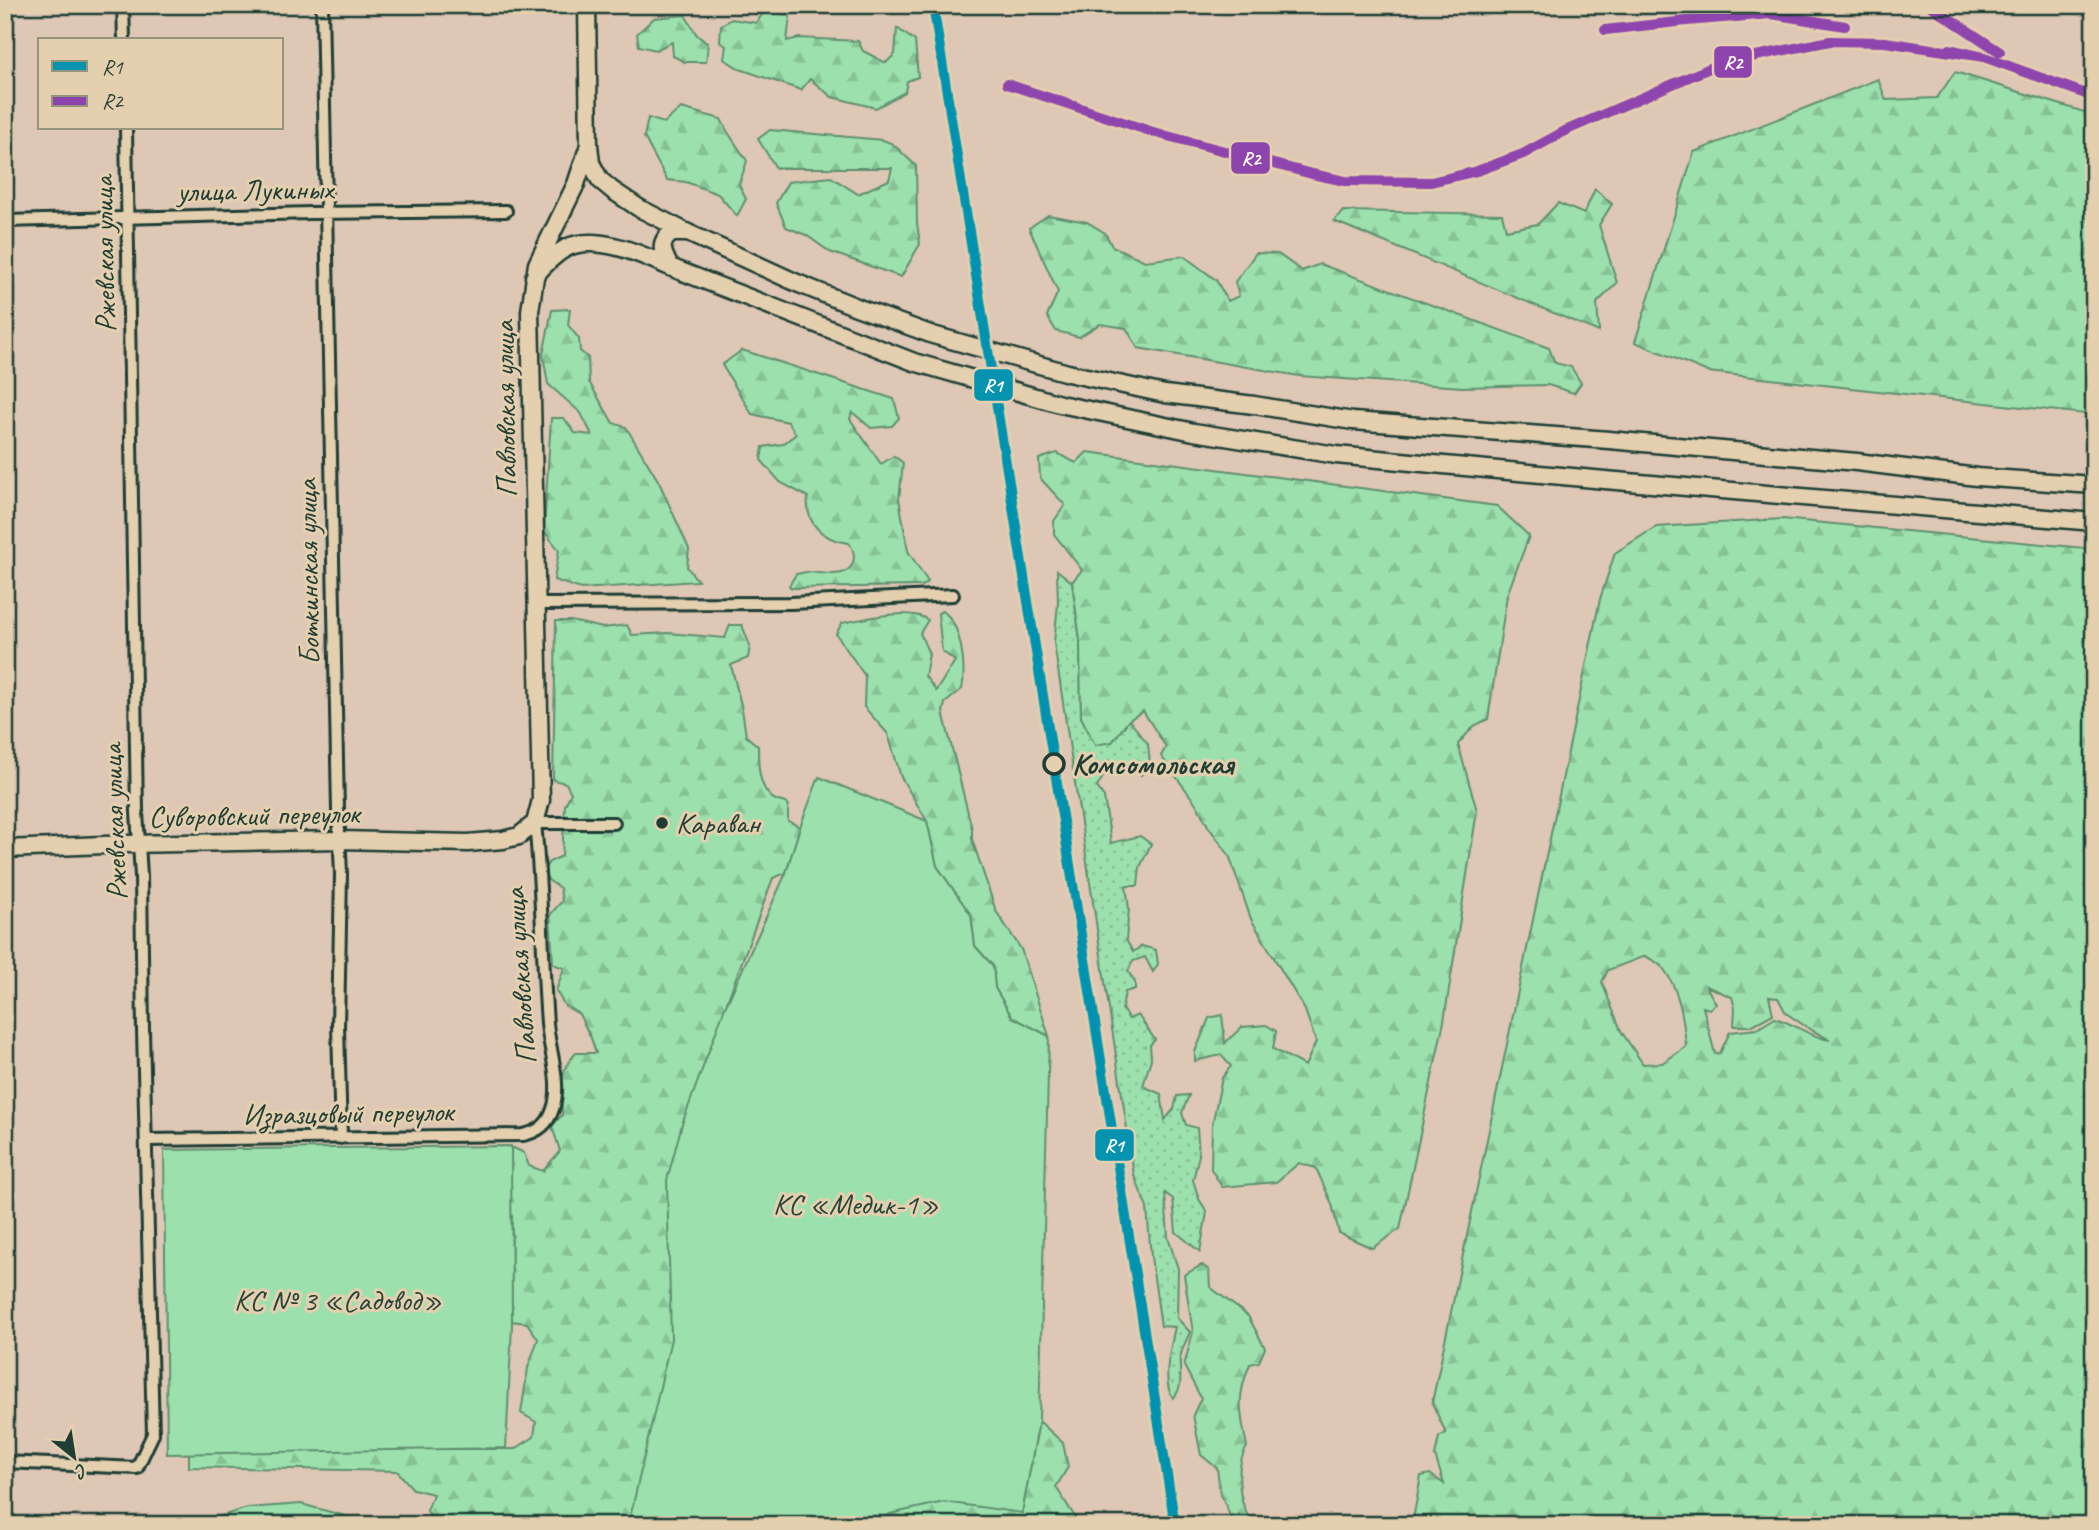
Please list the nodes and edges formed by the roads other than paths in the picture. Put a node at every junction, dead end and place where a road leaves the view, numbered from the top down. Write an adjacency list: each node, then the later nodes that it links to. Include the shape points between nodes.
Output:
1 (123, 5): 4 (street)
2 (323, 5): 8 (street, Боткинская улица)
3 (587, 5): 6 (main road, Павловская улица)
4 (124, 38)
5 (126, 130): 9 (street, Ржевская улица)
6 (589, 145): 11 (main road, via 600,180 639,208); 13 (main road, Павловская улица)
7 (506, 211): 8 (street, улица Лукиных)
8 (326, 213): 9 (street, улица Лукиных); 20 (street, Боткинская улица)
9 (128, 218): 10 (street, улица Лукиных); 21 (street, Ржевская улица)
10 (5, 221)
11 (688, 233): 12 (main road, via 672,233 664,240 663,252); 14 (main road, via 797,283 933,335 1165,394 1353,421)
12 (670, 267): 13 (main road, via 635,251 586,243 568,247); 15 (main road, via 914,362 1060,404 1194,432 1349,456)
13 (534, 276): 17 (main road, Павловская улица, via 530,311)
14 (2094, 485)
15 (2094, 522)
16 (953, 595): 17 (street, via 791,603)
17 (536, 604): 18 (main road, Павловская улица, via 541,800)
18 (535, 823): 19 (street); 20 (main road, Суворовский переулок, via 519,836 503,840); 23 (street, Павловская улица, via 547,1025 556,1080 554,1107)
19 (614, 823)
20 (339, 841): 21 (main road, Суворовский переулок); 24 (street, Боткинская улица)
21 (138, 844): 22 (main road, Суворовский переулок); 25 (street, Ржевская улица)
22 (5, 849)
23 (547, 1123): 24 (street, Изразцовый переулок, via 536,1133 523,1135)
24 (341, 1138): 25 (street, Изразцовый переулок)
25 (146, 1140): 26 (street, Ржевская улица, via 153,1434 136,1468)
26 (5, 1462)

